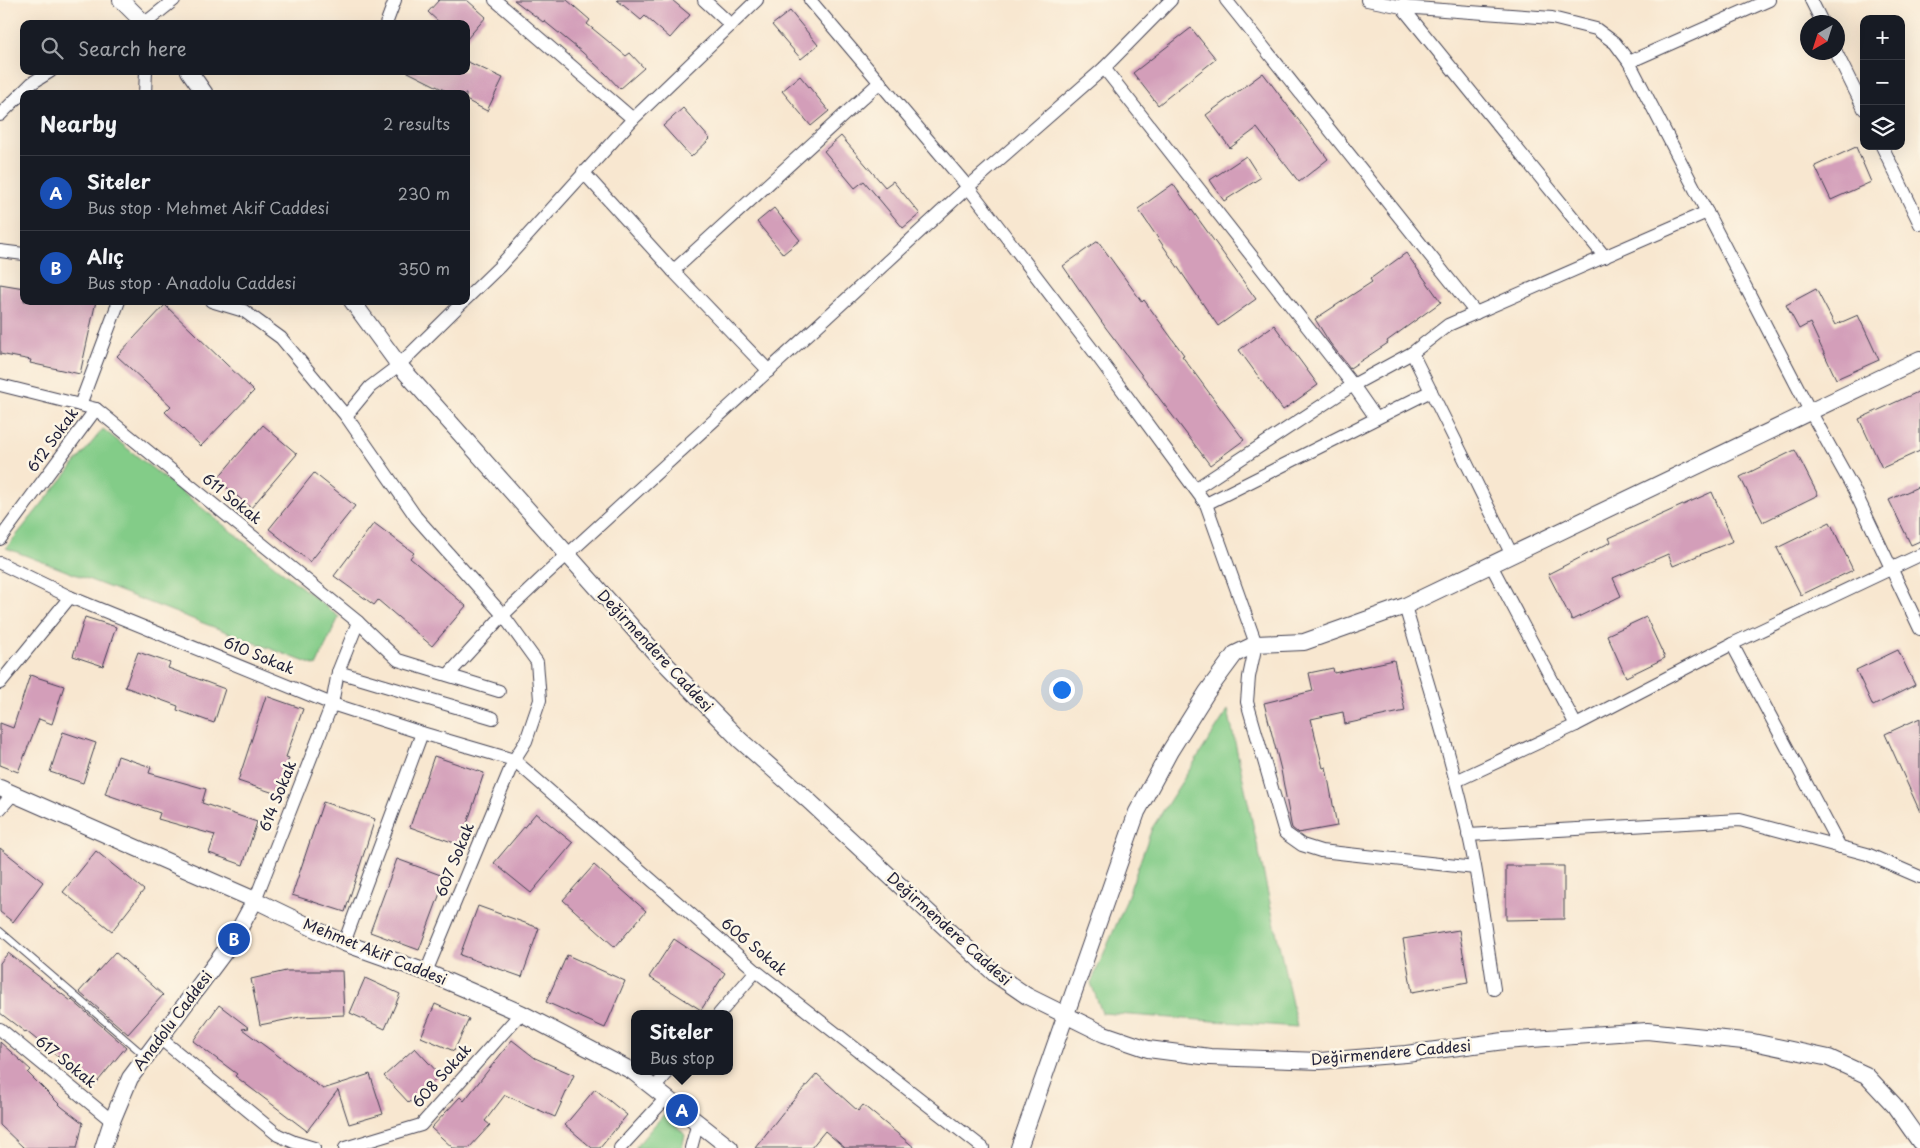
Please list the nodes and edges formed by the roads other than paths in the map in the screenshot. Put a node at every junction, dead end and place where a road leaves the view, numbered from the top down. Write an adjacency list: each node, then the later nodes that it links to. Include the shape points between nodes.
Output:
1 (121, 0): 15 (street)
2 (174, 0): 16 (street)
3 (395, 0): 17 (street)
4 (496, 0): 32 (street)
5 (704, 0): 18 (street)
6 (757, 0): 18 (street)
7 (810, 0): 25 (street)
8 (1171, 0): 21 (street)
9 (1226, 0): 47 (street)
10 (1366, 0): 13 (street)
11 (1769, 0): 20 (street)
12 (1811, 0): 14 (street)
13 (1404, 2): 20 (street, via 1552,18 1596,29 1615,43); 40 (street)
14 (1818, 15)
15 (140, 20)
16 (149, 20)
17 (388, 20)
18 (730, 25): 32 (street)
19 (1840, 60): 30 (street)
20 (1629, 62): 36 (street)
21 (1104, 68): 35 (street); 53 (street)
22 (45, 75): 26 (street)
23 (146, 75): 27 (street)
24 (192, 75): 28 (street)
25 (880, 82): 35 (street); 41 (street)
26 (25, 90)
27 (145, 90)
28 (202, 90)
29 (20, 95): 31 (street)
30 (1862, 105)
31 (0, 115)
32 (633, 119): 34 (street)
33 (1884, 150): 37 (street)
34 (583, 172): 41 (street); 42 (street)
35 (968, 187): 51 (street); 60 (street)
36 (1707, 212): 40 (street); 57 (street)
37 (1920, 224)
38 (0, 251): 39 (street)
39 (20, 254)
40 (1605, 257): 47 (street)
41 (673, 271): 51 (street)
42 (470, 295)
43 (118, 305): 55 (street)
44 (223, 305): 58 (street, 607 Sokak, via 244,312 281,338)
45 (355, 305): 50 (street, Değirmendere Caddesi)
46 (460, 305): 50 (street)
47 (1476, 313): 48 (street, via 1448,325)
48 (1412, 353): 53 (street); 54 (street)
49 (1920, 359): 57 (street)
50 (399, 365): 58 (street, via 370,387); 63 (street, Değirmendere Caddesi)
51 (769, 370): 63 (street)
52 (0, 385): 55 (street, 611 Sokak)
53 (1353, 385): 59 (street); 60 (street)
54 (1431, 391): 59 (street); 64 (street)
55 (80, 405): 56 (street, 611 Sokak)
56 (96, 409): 62 (street, 612 Sokak); 72 (street, 611 Sokak)
57 (1810, 411): 64 (street); 68 (street)
58 (346, 416): 71 (street, 607 Sokak, via 416,517)
59 (1376, 418): 61 (street)
60 (1195, 489): 61 (street)
61 (1206, 504): 74 (street)
62 (0, 539)
63 (567, 555): 71 (street); 100 (street, Değirmendere Caddesi, via 656,654 740,740 995,974 1027,996)
64 (1512, 555): 67 (street)
65 (1920, 555): 68 (street)
66 (0, 563): 69 (street, 610 Sokak)
67 (1490, 565): 70 (street); 82 (street)
68 (1892, 568): 73 (street); 75 (street)
69 (70, 597): 78 (street); 80 (street, 610 Sokak)
70 (1405, 606): 74 (street, via 1304,642); 85 (street)
71 (503, 615): 77 (street); 84 (street, 607 Sokak, via 537,662 540,700 526,740)
72 (358, 622): 76 (street); 77 (street, 611 Sokak, via 398,660)
73 (1920, 629)
74 (1256, 644): 90 (street, via 1247,702 1285,833 1302,845 1321,852); 100 (street, via 1235,654 1207,692 1137,812)
75 (1732, 644): 82 (street); 89 (street)
76 (338, 672): 80 (street); 81 (street)
77 (448, 675): 79 (street, 611 Sokak)
78 (0, 683)
79 (499, 691)
80 (332, 704): 83 (street, 610 Sokak); 92 (street, 614 Sokak)
81 (493, 718)
82 (1576, 725): 85 (street)
83 (422, 733): 84 (street, 610 Sokak); 94 (street)
84 (514, 760): 95 (street, 606 Sokak); 96 (street, 607 Sokak)
85 (1456, 781): 88 (street)
86 (7, 791): 87 (street); 92 (street, Mehmet Akif Caddesi)
87 (0, 809)
88 (1468, 835): 89 (street, via 1740,820); 90 (street)
89 (1840, 847): 91 (street, via 1868,854)
90 (1475, 868): 97 (street)
91 (1920, 877)
92 (255, 900): 94 (street, Mehmet Akif Caddesi); 102 (street, Anadolu Caddesi, via 234,939)
93 (0, 931): 103 (lane)
94 (344, 943): 96 (street, Mehmet Akif Caddesi)
95 (756, 971): 98 (street); 117 (street, 606 Sokak)
96 (426, 972): 99 (street, Mehmet Akif Caddesi)
97 (1494, 989)
98 (722, 1010)
99 (521, 1013): 104 (street, Mehmet Akif Caddesi); 113 (street, 608 Sokak, via 421,1125)
100 (1065, 1013): 110 (street, Değirmendere Caddesi, via 1104,1034 1148,1049 1210,1057 1320,1062 1504,1041 1647,1032 1753,1042 1829,1058 1866,1075 1894,1105); 118 (street)
101 (0, 1029): 108 (street, 617 Sokak)
102 (161, 1039): 103 (street, Anadolu Caddesi); 111 (street, via 278,1135)
103 (145, 1056): 108 (street, Anadolu Caddesi, via 130,1078)
104 (631, 1070)
105 (638, 1075): 107 (street, Mehmet Akif Caddesi)
106 (667, 1075): 107 (street)
107 (661, 1092): 109 (street, Mehmet Akif Caddesi); 114 (street)
108 (112, 1121): 112 (street, Anadolu Caddesi)
109 (698, 1122): 115 (street); 116 (street, Mehmet Akif Caddesi)
110 (1919, 1143)
111 (309, 1147)
112 (103, 1148)
113 (345, 1148)
114 (620, 1148)
115 (691, 1148)
116 (730, 1148)
117 (983, 1148)
118 (1019, 1148)

